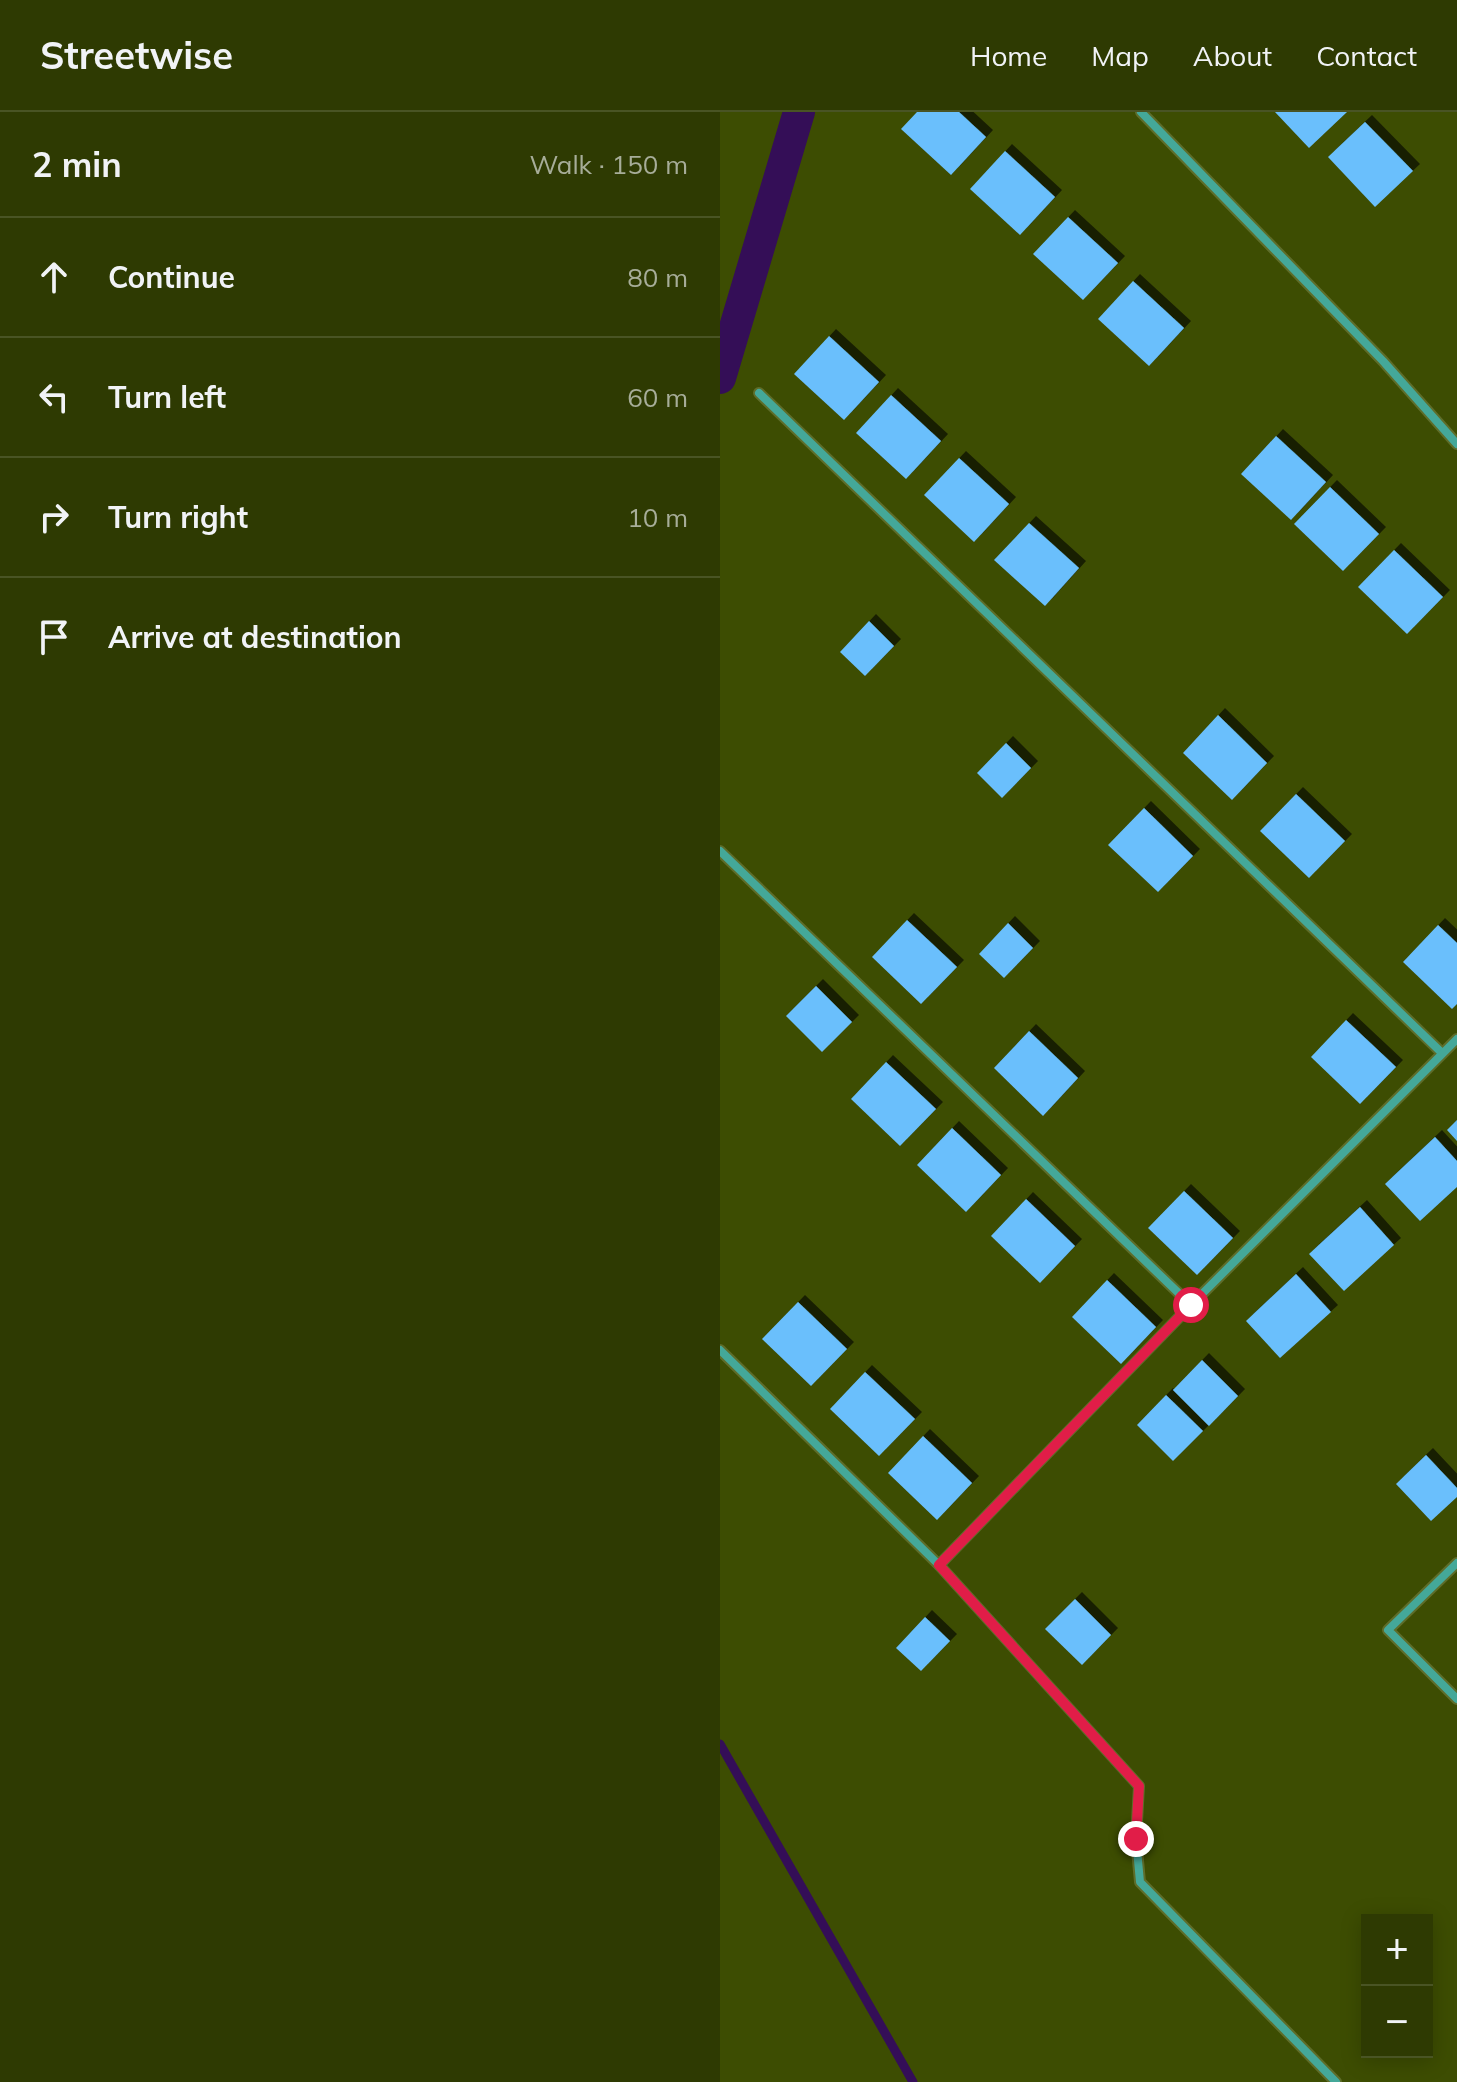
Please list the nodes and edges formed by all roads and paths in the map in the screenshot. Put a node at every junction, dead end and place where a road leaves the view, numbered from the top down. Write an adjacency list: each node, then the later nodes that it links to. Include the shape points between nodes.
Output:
1 (1141, 112): 3 (street)
2 (759, 393): 6 (street)
3 (1457, 444)
4 (720, 851): 7 (street)
5 (1457, 1039): 6 (street)
6 (1442, 1053): 7 (street)
7 (1191, 1305): 10 (street)
8 (720, 1350): 10 (street)
9 (1457, 1563): 11 (street, via 1388,1630)
10 (939, 1565): 12 (street, via 1139,1786 1140,1882)
11 (1457, 1699)
12 (1336, 2082)

